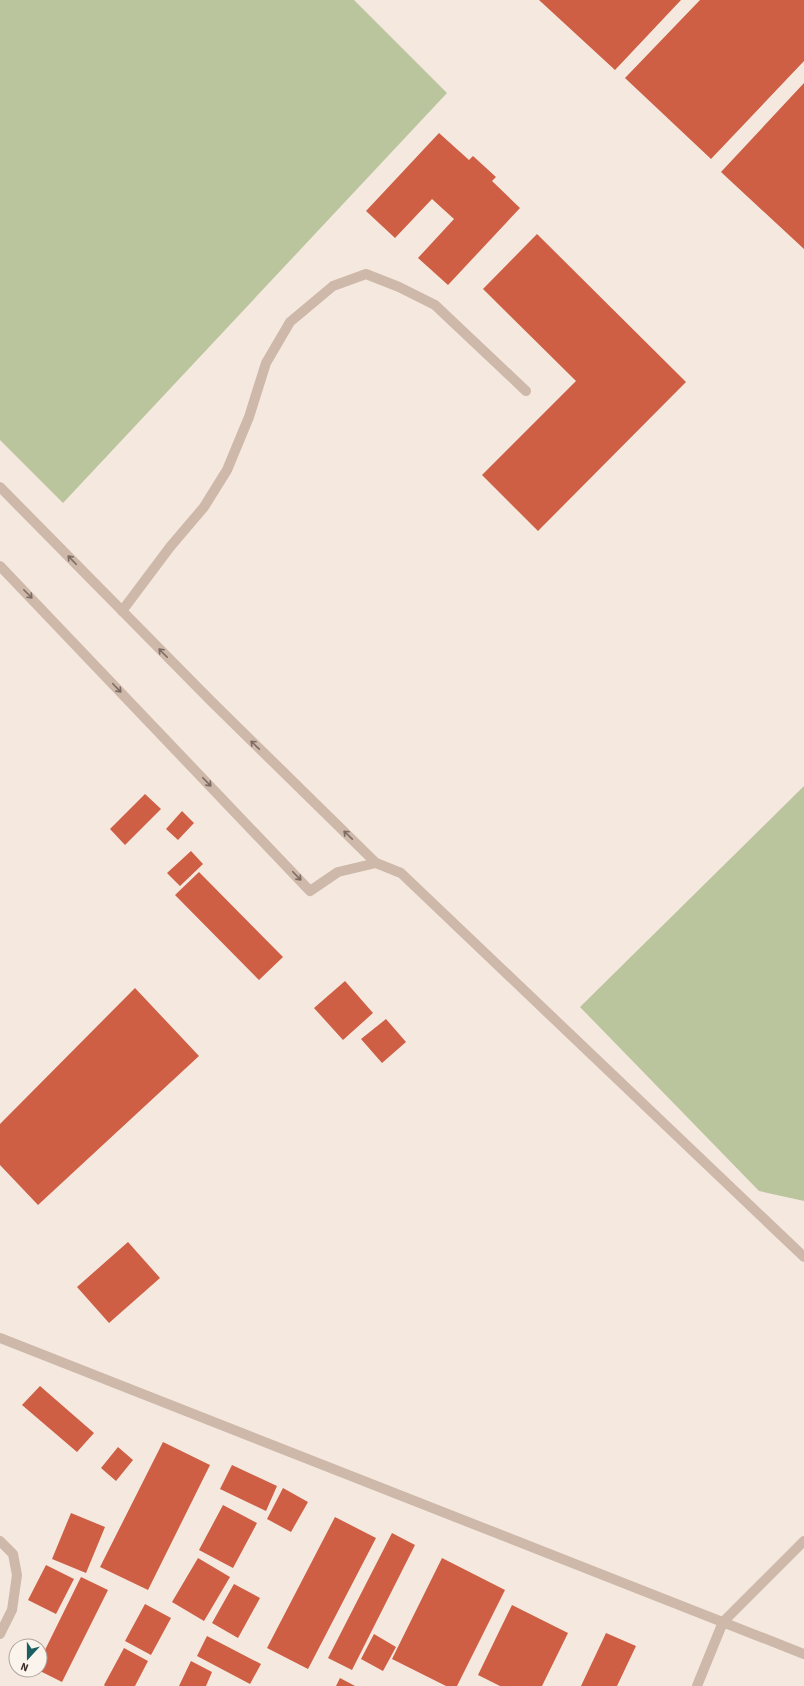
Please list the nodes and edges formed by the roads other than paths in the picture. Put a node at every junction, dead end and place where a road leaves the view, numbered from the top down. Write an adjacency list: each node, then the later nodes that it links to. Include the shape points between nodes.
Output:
1 (526, 391): 4 (street, via 436,305 366,274 333,286 290,322 266,363 249,417 227,470 204,507)
2 (0, 487): 4 (street, one-way to 2)
3 (0, 566): 5 (street, one-way to 5, via 310,891 338,872)
4 (122, 611): 5 (street, one-way to 4)
5 (376, 863): 6 (street, via 401,874)
6 (804, 1257)
7 (0, 1338): 10 (street)
8 (0, 1541): 11 (street, via 14,1554 17,1575 12,1610)
9 (804, 1541): 10 (street)
10 (723, 1622): 12 (street); 13 (street)
11 (0, 1634)
12 (804, 1654)
13 (697, 1686)

